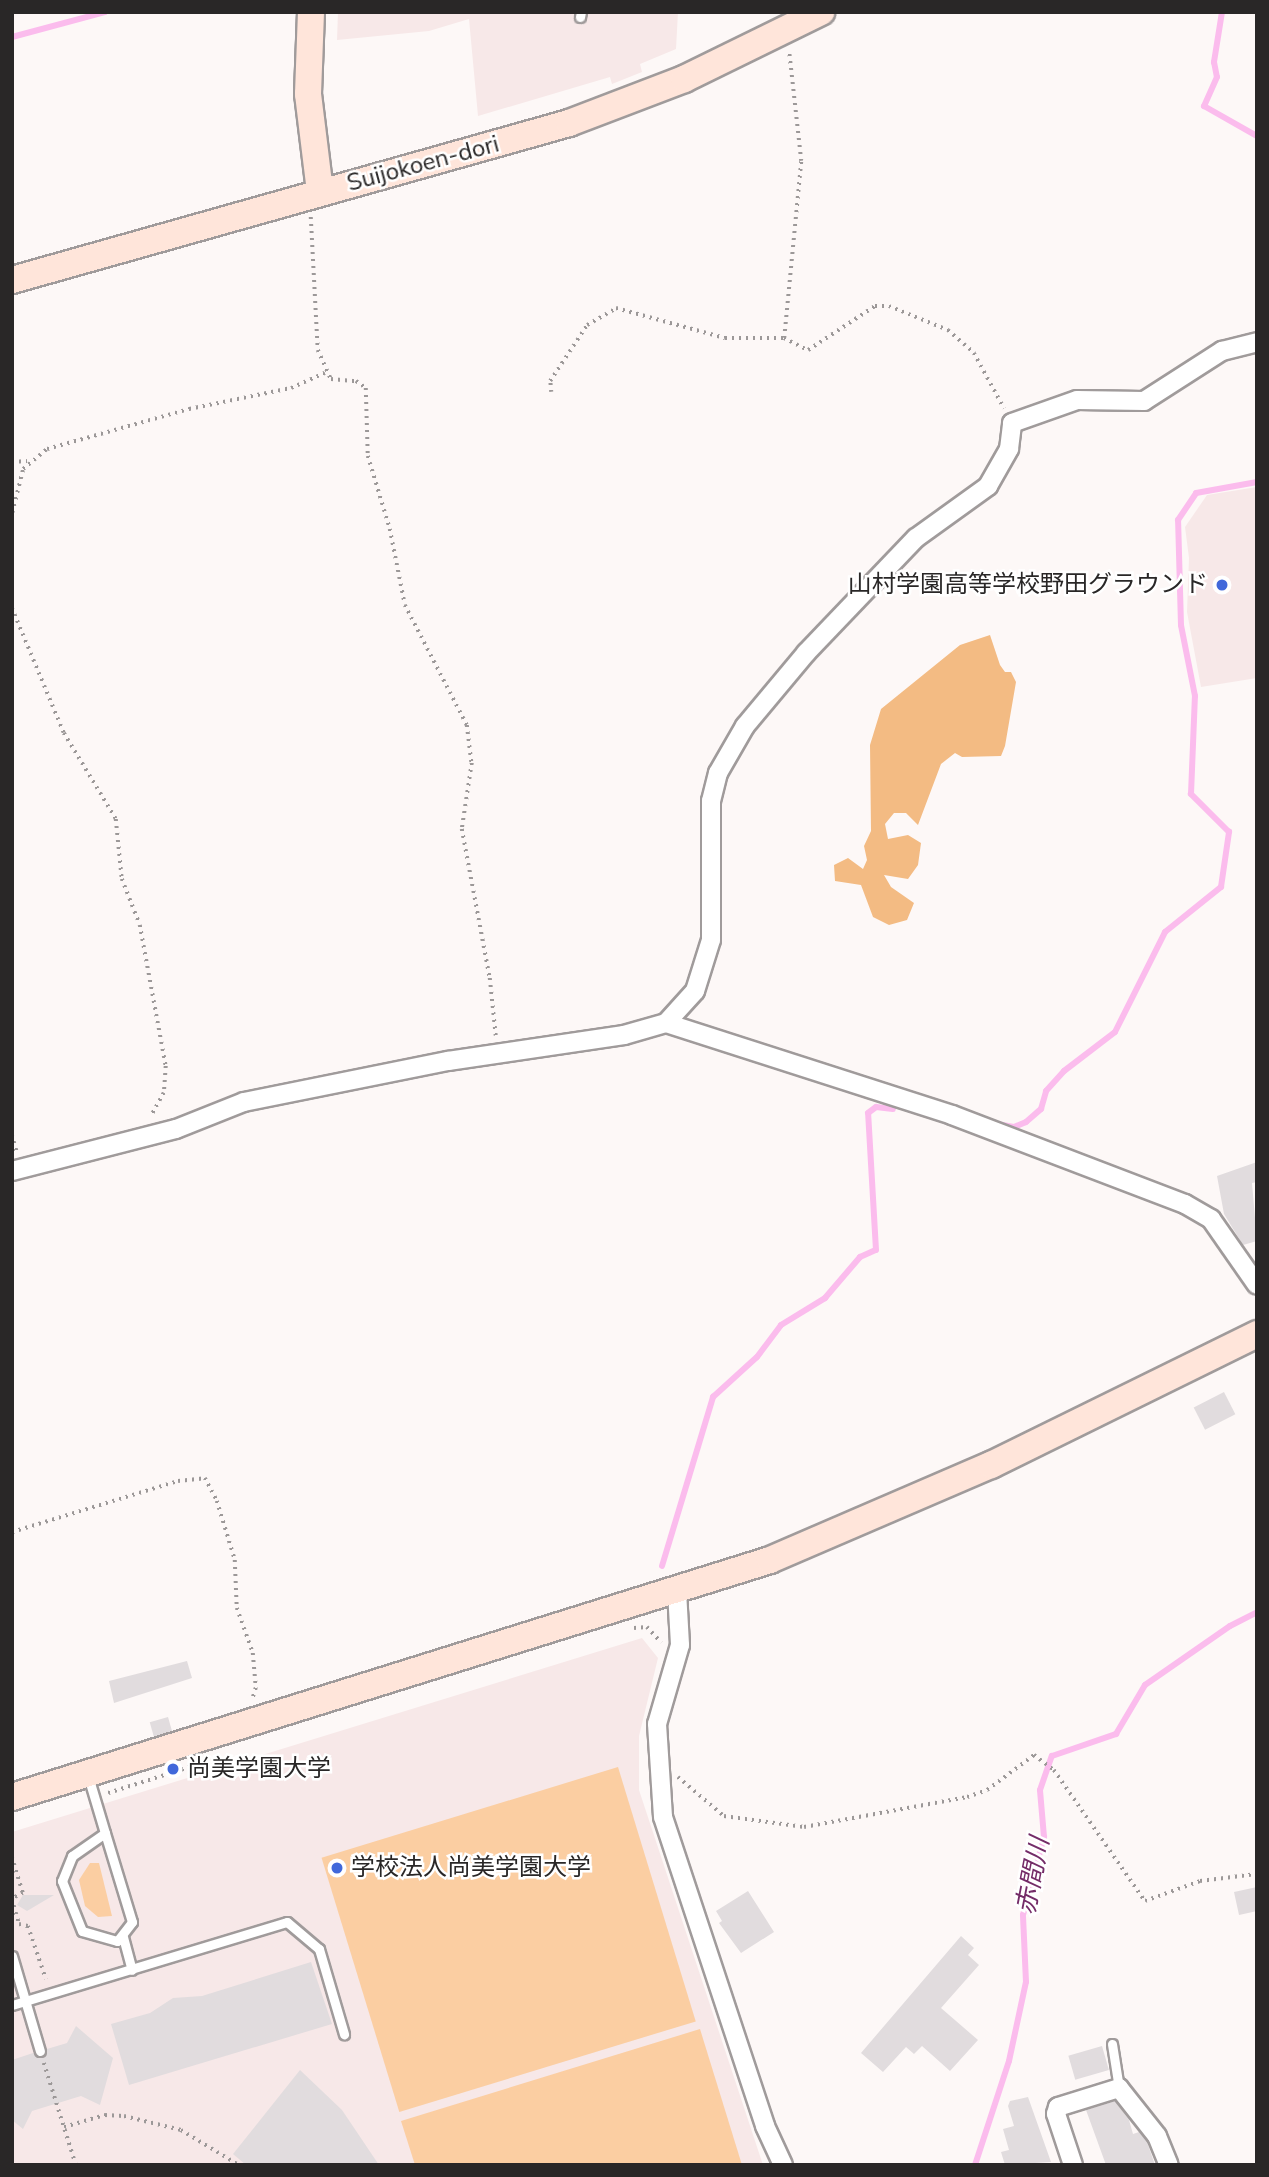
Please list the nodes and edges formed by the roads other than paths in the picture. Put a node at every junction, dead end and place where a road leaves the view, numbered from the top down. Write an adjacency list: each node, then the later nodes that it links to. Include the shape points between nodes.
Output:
1 (312, 12): 3 (street, via 308,94)
2 (821, 12): 3 (street, Suijokoen-dori, via 684,79 569,123)
3 (320, 192): 4 (street, Suijokoen-dori)
4 (12, 280)
5 (1257, 342): 6 (street, via 1222,351 1144,401 1084,399 1044,408 1012,423 1009,449 988,486 929,527 842,611 745,726 728,755 710,801 712,929 705,968 695,991)
6 (666, 1023): 7 (street, via 624,1035 498,1052 244,1102 176,1129); 8 (street, via 952,1115 1185,1204 1211,1219)
7 (16, 1166)
8 (1257, 1284)
9 (1257, 1334): 10 (street, via 913,1501 809,1546)
10 (677, 1591): 11 (street); 23 (street, via 680,1645 662,1697 657,1756 663,1817 765,2126)
11 (88, 1774): 12 (street); 13 (lane)
12 (12, 1797)
13 (106, 1833): 14 (lane, via 132,1922); 14 (lane, via 72,1856 62,1881 82,1931 102,1940)
14 (123, 1937): 16 (lane)
15 (12, 1955): 17 (lane)
16 (132, 1970): 17 (lane); 19 (lane, via 287,1922 319,1950)
17 (26, 2000): 18 (lane); 21 (lane)
18 (12, 2005)
19 (344, 2034)
20 (1112, 2044): 22 (lane)
21 (40, 2051)
22 (1119, 2088): 24 (street, via 1058,2107 1056,2114); 25 (street, via 1157,2136)
23 (783, 2165)
24 (1072, 2165)
25 (1169, 2165)

